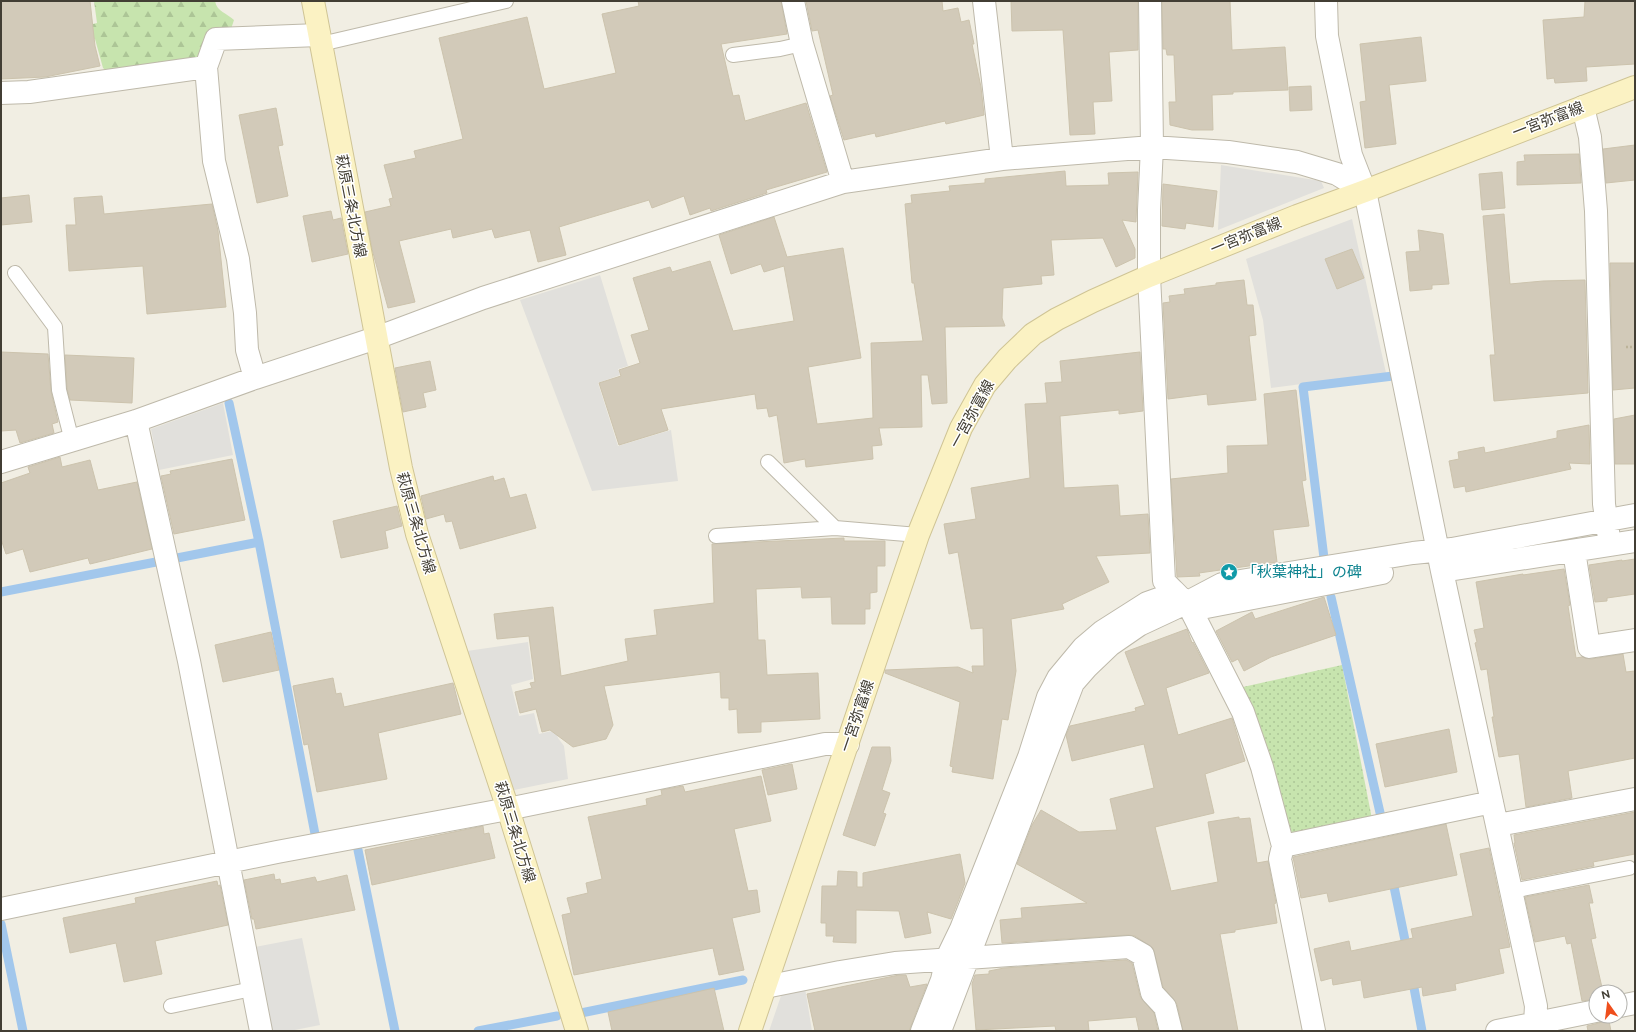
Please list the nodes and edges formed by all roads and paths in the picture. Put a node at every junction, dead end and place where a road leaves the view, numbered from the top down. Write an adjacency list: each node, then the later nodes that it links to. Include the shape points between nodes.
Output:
1 (313, 1): 7 (main road, 萩原三条北方線)
2 (506, 1): 7 (lane)
3 (793, 1): 8 (street)
4 (984, 1): 15 (street)
5 (1150, 1): 14 (street)
6 (1326, 1): 17 (street, via 1327,36 1351,155)
7 (320, 40): 10 (street, via 216,39); 20 (main road, 萩原三条北方線)
8 (802, 44): 9 (lane); 16 (street)
9 (733, 55)
10 (206, 67): 12 (street, via 29,92); 21 (street, via 214,161 238,259 247,350)
11 (1635, 86): 13 (main road, 一宮弥富線)
12 (1, 93)
13 (1583, 107): 17 (main road, 一宮弥富線); 27 (street, via 1590,137 1596,211)
14 (1152, 147): 15 (street); 17 (street, via 1228,152 1297,162 1337,174); 19 (street)
15 (1002, 159): 16 (street)
16 (843, 182): 20 (street, via 483,298)
17 (1365, 191): 19 (main road, 一宮弥富線); 34 (street)
18 (15, 273): 23 (lane, via 55,327 59,390)
19 (1149, 276): 29 (main road, 一宮弥富線, via 1057,319 1033,334 1007,358 984,385 961,428); 35 (street, via 1164,581)
20 (376, 338): 21 (street); 40 (main road, 萩原三条北方線, via 400,468 417,534)
21 (255, 378): 22 (street)
22 (136, 421): 23 (street); 43 (street, via 189,661)
23 (72, 441): 24 (street)
24 (1, 462)
25 (768, 462): 28 (lane)
26 (1635, 515): 27 (street)
27 (1606, 520): 32 (street); 34 (street)
28 (835, 528): 29 (lane); 30 (lane)
29 (918, 535): 37 (main road, 一宮弥富線)
30 (716, 536)
31 (1635, 541): 32 (street)
32 (1610, 545): 33 (street)
33 (1574, 551): 34 (street); 36 (street, via 1589,647)
34 (1440, 561): 35 (street); 39 (street)
35 (1184, 602): 42 (street, via 1243,712 1262,767); 47 (street, via 1146,603 1103,631 1083,648 1058,678 1046,703 1029,757 962,929); 48 (street, via 1139,625 1110,645 1074,684)
36 (1635, 640)
37 (848, 744): 40 (street, via 825,744); 49 (main road, 一宮弥富線)
38 (1635, 799): 41 (street)
39 (1492, 802): 41 (street); 42 (street)
40 (508, 809): 43 (street); 55 (main road, 萩原三条北方線)
41 (1498, 826): 45 (street)
42 (1283, 846): 60 (street, via 1280,859)
43 (227, 862): 46 (street); 50 (street)
44 (1629, 868): 45 (lane)
45 (1512, 891): 53 (street, via 1536,1006)
46 (1, 909)
47 (947, 958): 48 (street); 49 (street, via 895,963); 57 (street, via 942,980)
48 (968, 958): 58 (street); 59 (street, via 1129,947 1143,955 1152,993 1166,1007)
49 (765, 987): 56 (main road, 一宮弥富線)
50 (252, 989): 51 (lane); 54 (street)
51 (171, 1006)
52 (1588, 1013): 53 (street)
53 (1536, 1027): 61 (street)
54 (261, 1031)
55 (577, 1031)
56 (750, 1031)
57 (922, 1031)
58 (940, 1031)
59 (1171, 1031)
60 (1314, 1031)
61 (1498, 1031)

